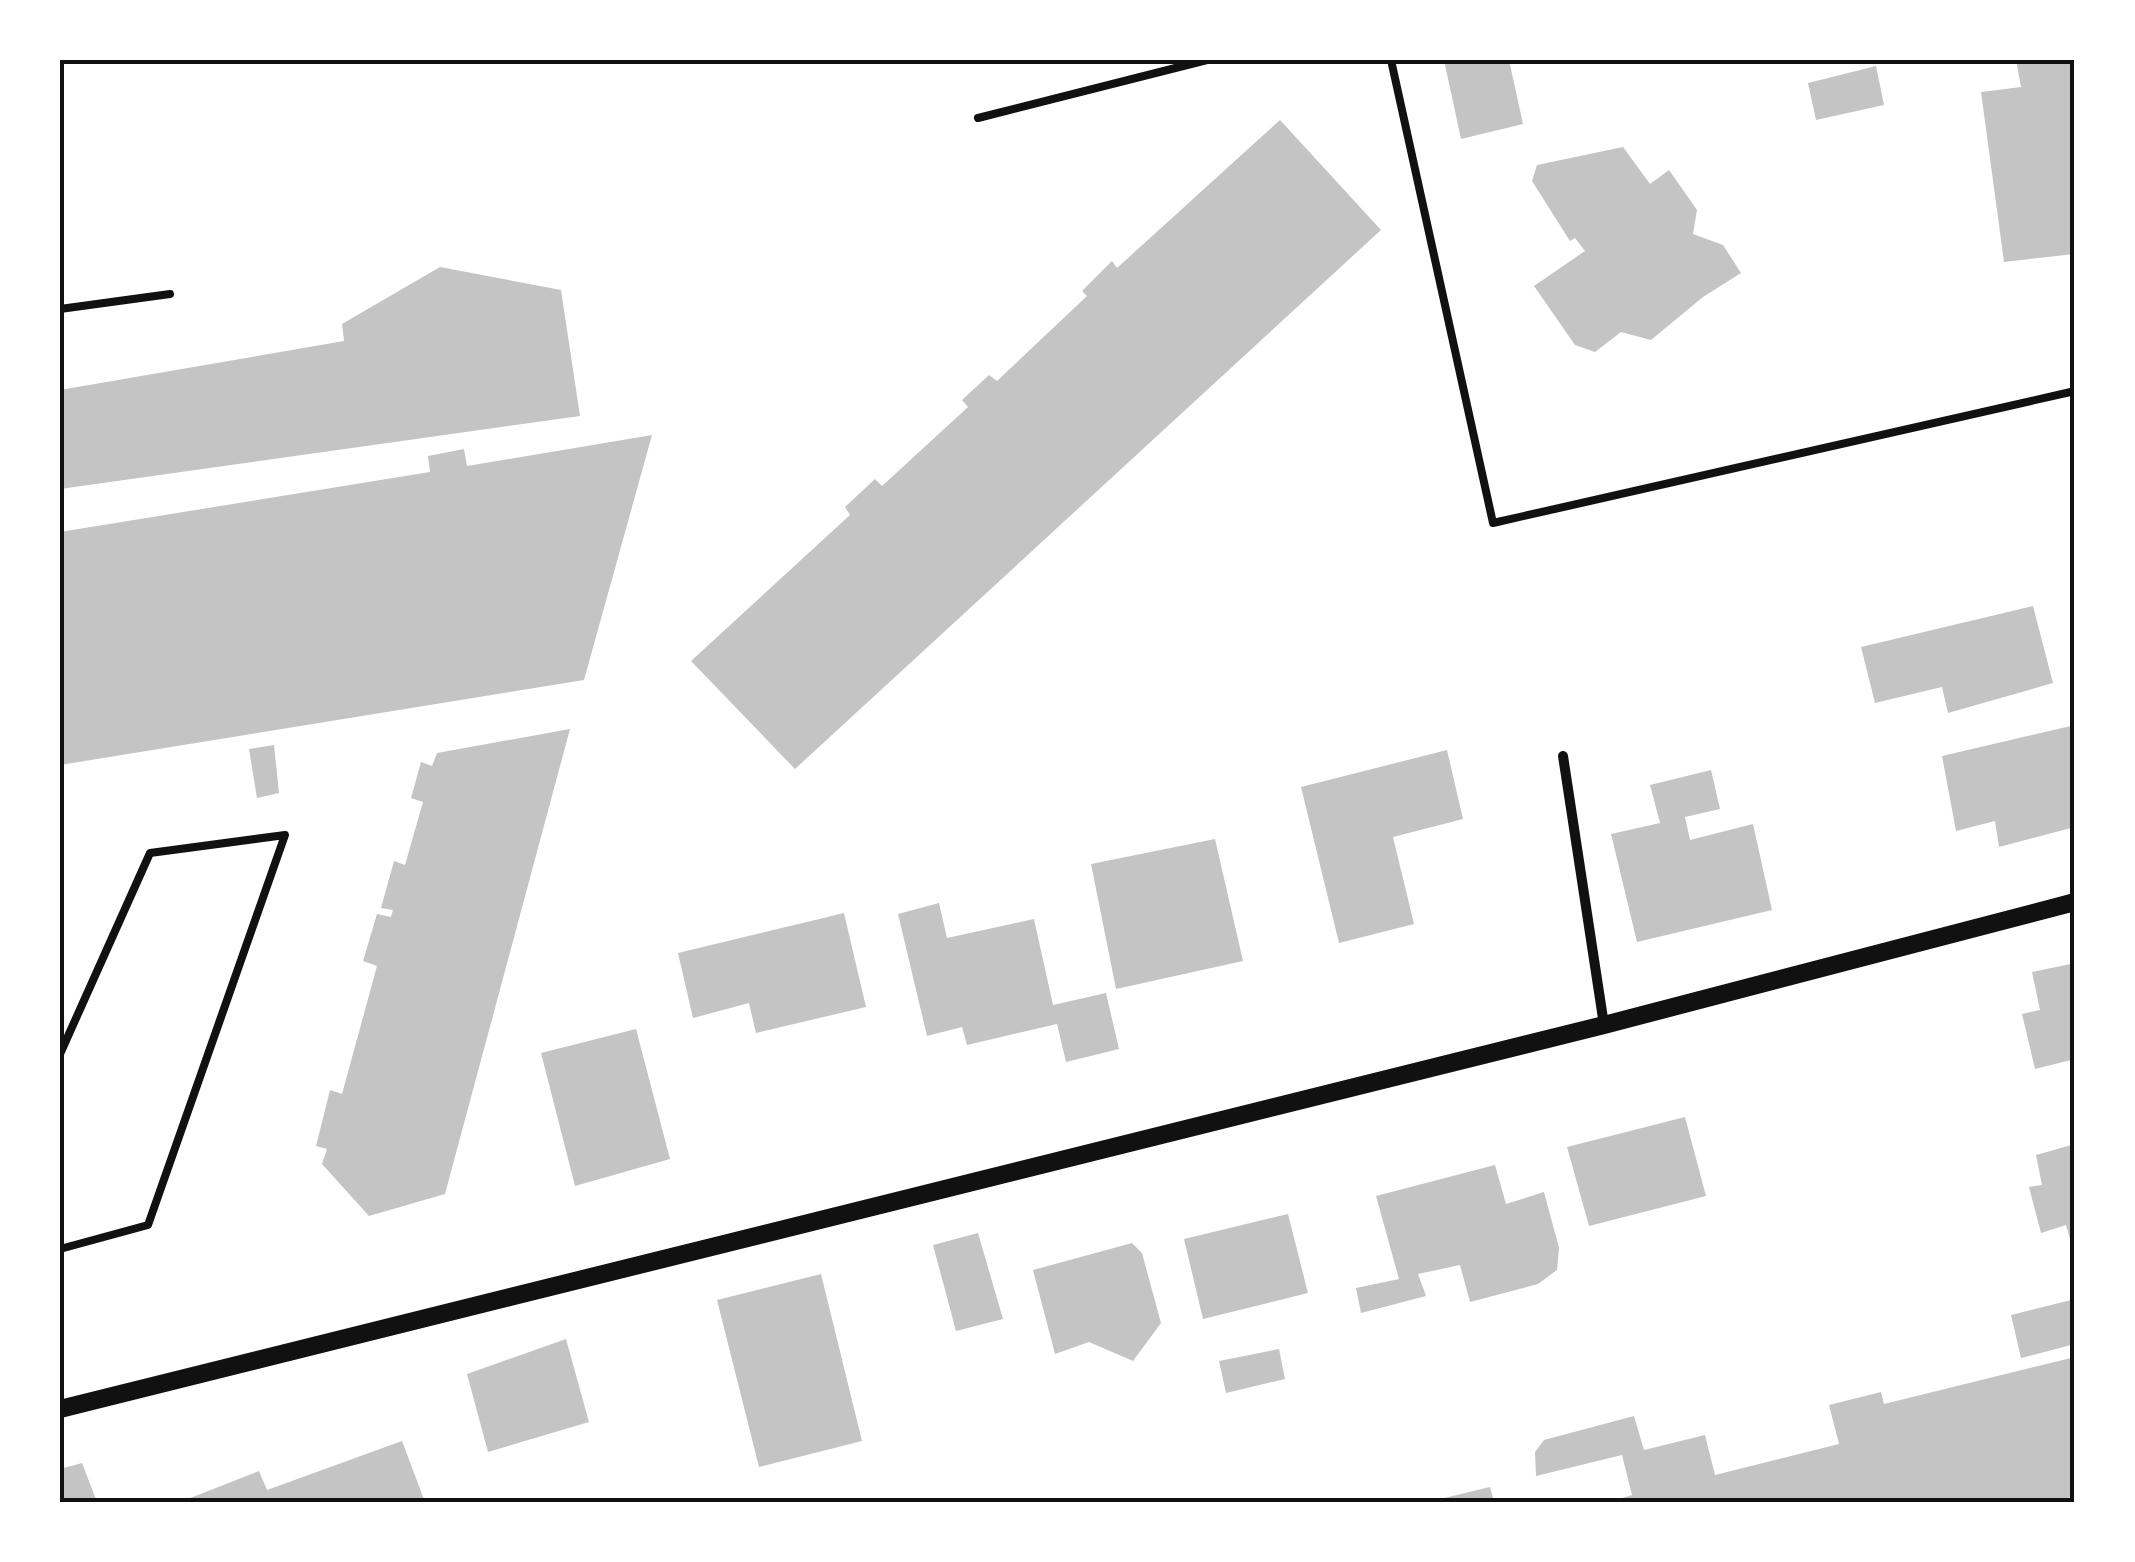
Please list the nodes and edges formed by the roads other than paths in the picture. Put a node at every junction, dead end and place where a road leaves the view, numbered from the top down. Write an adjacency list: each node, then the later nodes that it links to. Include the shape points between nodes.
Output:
1 (1207, 60): 3 (lane)
2 (1391, 60): 6 (lane, via 1493,523)
3 (978, 118)
4 (170, 294): 5 (lane)
5 (60, 309)
6 (2075, 391)
7 (1563, 756): 9 (street)
8 (2075, 902): 9 (street)
9 (1604, 1025): 12 (street)
10 (60, 1054): 11 (lane, via 150,853 284,834 148,1225)
11 (60, 1249)
12 (60, 1410)

